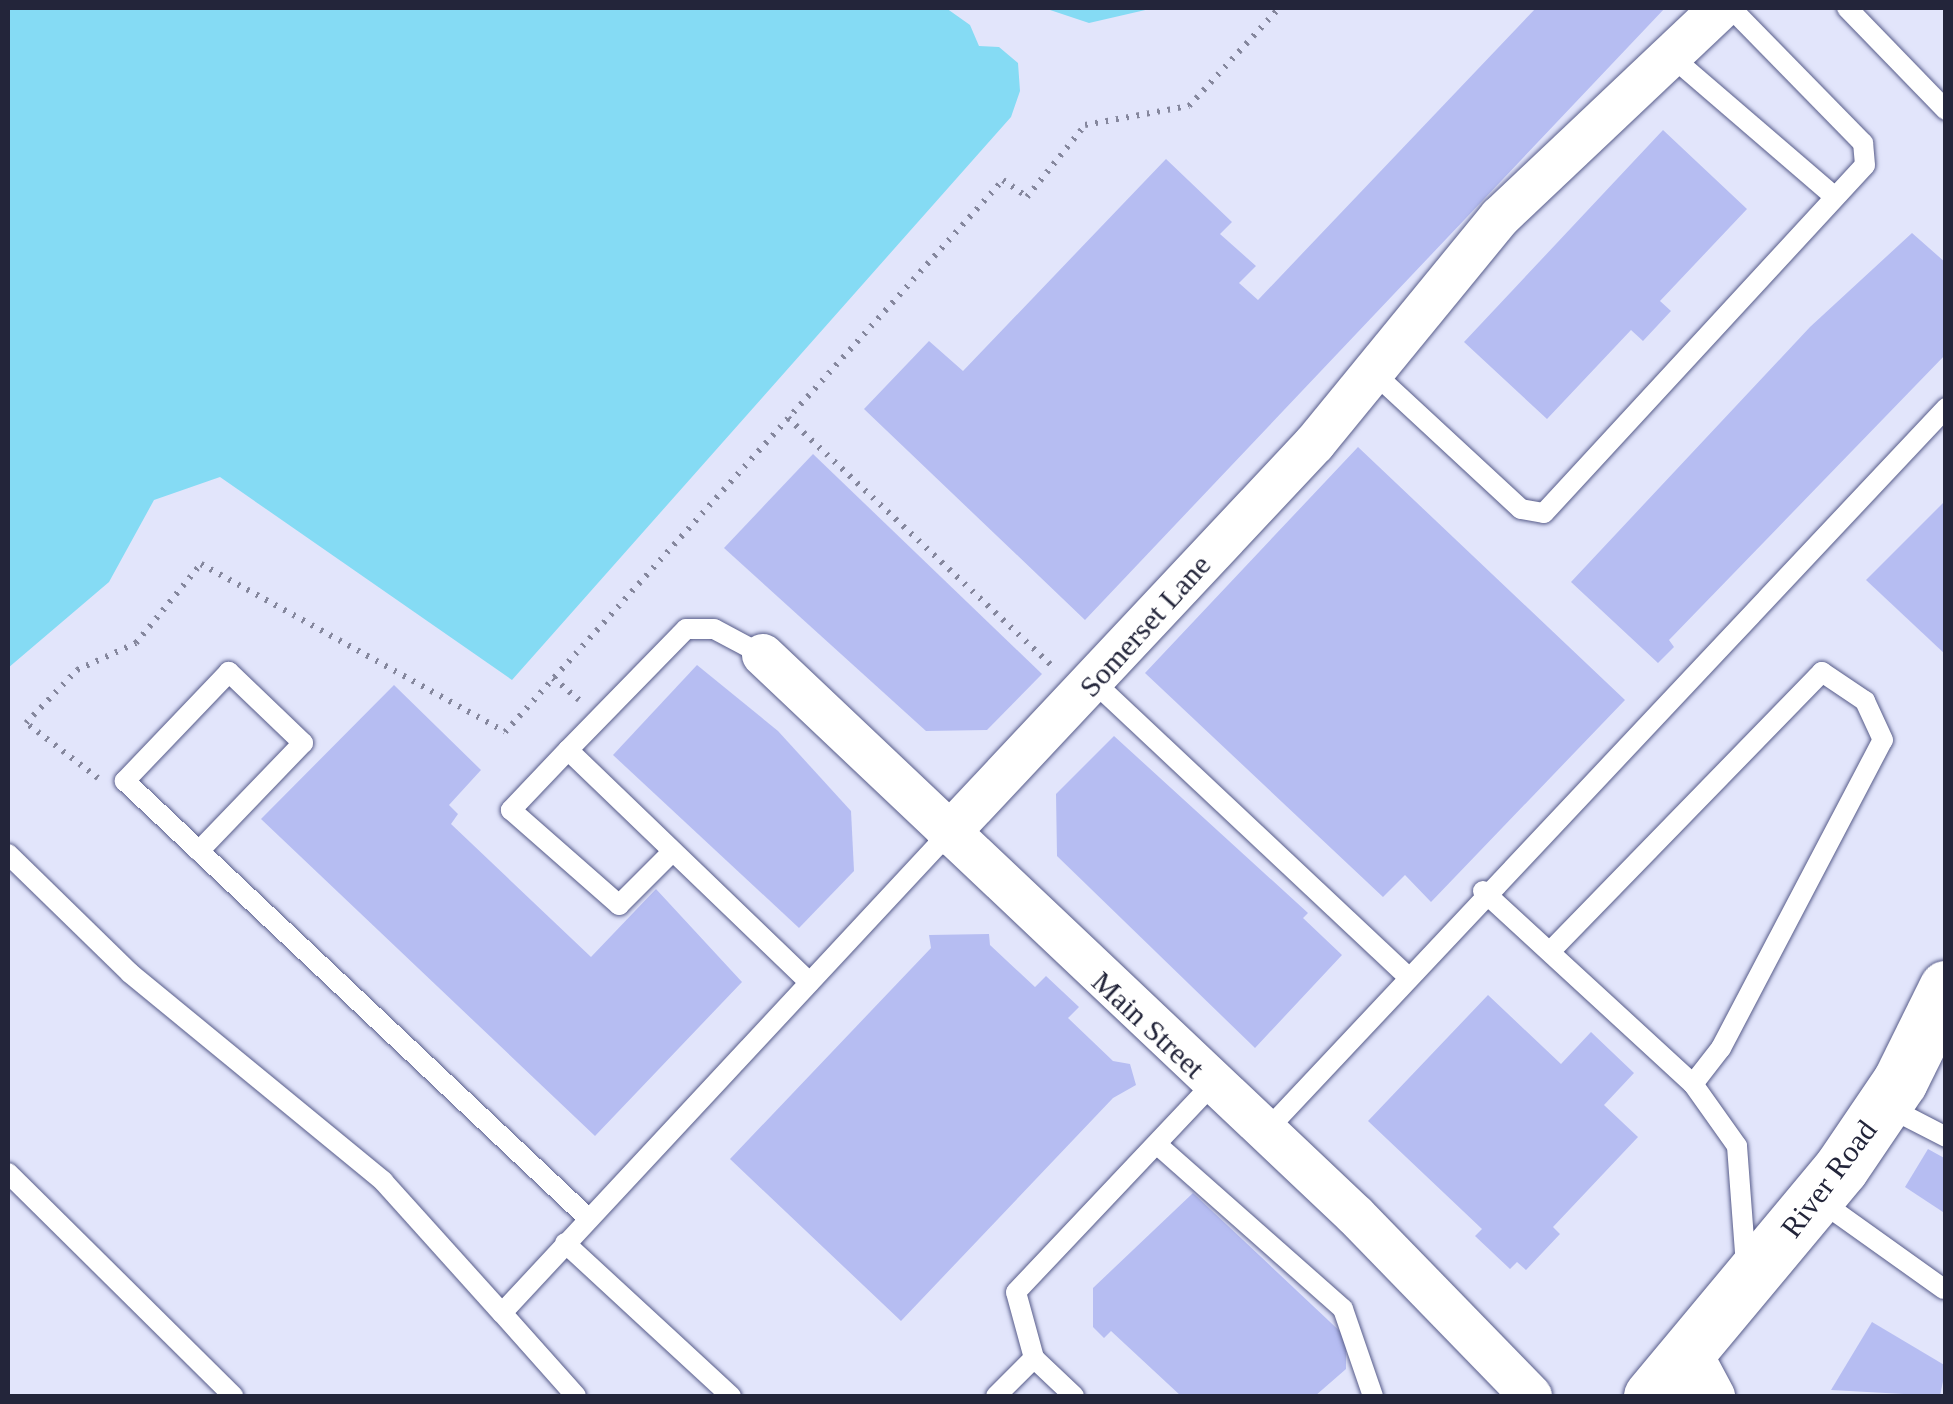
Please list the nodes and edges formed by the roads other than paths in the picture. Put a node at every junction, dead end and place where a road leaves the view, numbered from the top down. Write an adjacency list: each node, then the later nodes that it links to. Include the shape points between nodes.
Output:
1 (1721, 8): 4 (street, Somerset Lane)
2 (1732, 8): 6 (lane, via 1863,144 1865,165)
3 (1847, 8): 5 (lane)
4 (1671, 56): 6 (lane); 7 (street, Somerset Lane, via 1500,216)
5 (1946, 110)
6 (1835, 198): 7 (lane, via 1544,513 1522,509)
7 (1374, 373): 10 (street, Somerset Lane)
8 (1946, 408): 16 (lane)
9 (763, 655): 11 (lane, via 714,629 686,628); 12 (street, Main Street)
10 (1088, 688): 12 (street, Somerset Lane); 18 (lane)
11 (568, 750): 14 (lane); 14 (lane, via 511,810 619,904)
12 (948, 834): 19 (lane, Somerset Lane); 21 (street, Main Street)
13 (199, 851): 13 (lane, via 303,743 229,672 125,782); 29 (lane)
14 (673, 851): 19 (lane)
15 (8, 854): 33 (lane, via 130,974 383,1180)
16 (1483, 891): 17 (lane); 18 (lane)
17 (1550, 952): 22 (lane); 22 (lane, via 1822,672 1866,701 1883,740 1721,1048)
18 (1406, 975): 24 (lane)
19 (809, 982): 29 (lane, Somerset Lane)
20 (1941, 1011): 23 (main road, River Road)
21 (1213, 1084): 24 (street, Main Street); 26 (lane)
22 (1693, 1084): 31 (lane, via 1737,1146)
23 (1884, 1105): 25 (lane); 28 (main road, River Road)
24 (1266, 1132): 42 (street, Main Street)
25 (1946, 1137)
26 (1160, 1147): 34 (lane, via 1016,1292); 41 (lane, via 1342,1309)
27 (8, 1173): 36 (lane)
28 (1817, 1199): 31 (main road, River Road); 32 (lane)
29 (588, 1218): 30 (lane, Somerset Lane)
30 (564, 1243): 33 (lane, Somerset Lane); 38 (lane)
31 (1748, 1286): 35 (main road, River Road)
32 (1944, 1289)
33 (502, 1313): 37 (lane)
34 (1034, 1358): 39 (lane); 40 (lane)
35 (1703, 1376): 43 (main road, River Road)
36 (233, 1396)
37 (576, 1396)
38 (730, 1396)
39 (996, 1396)
40 (1074, 1396)
41 (1373, 1396)
42 (1531, 1396)
43 (1650, 1396)

